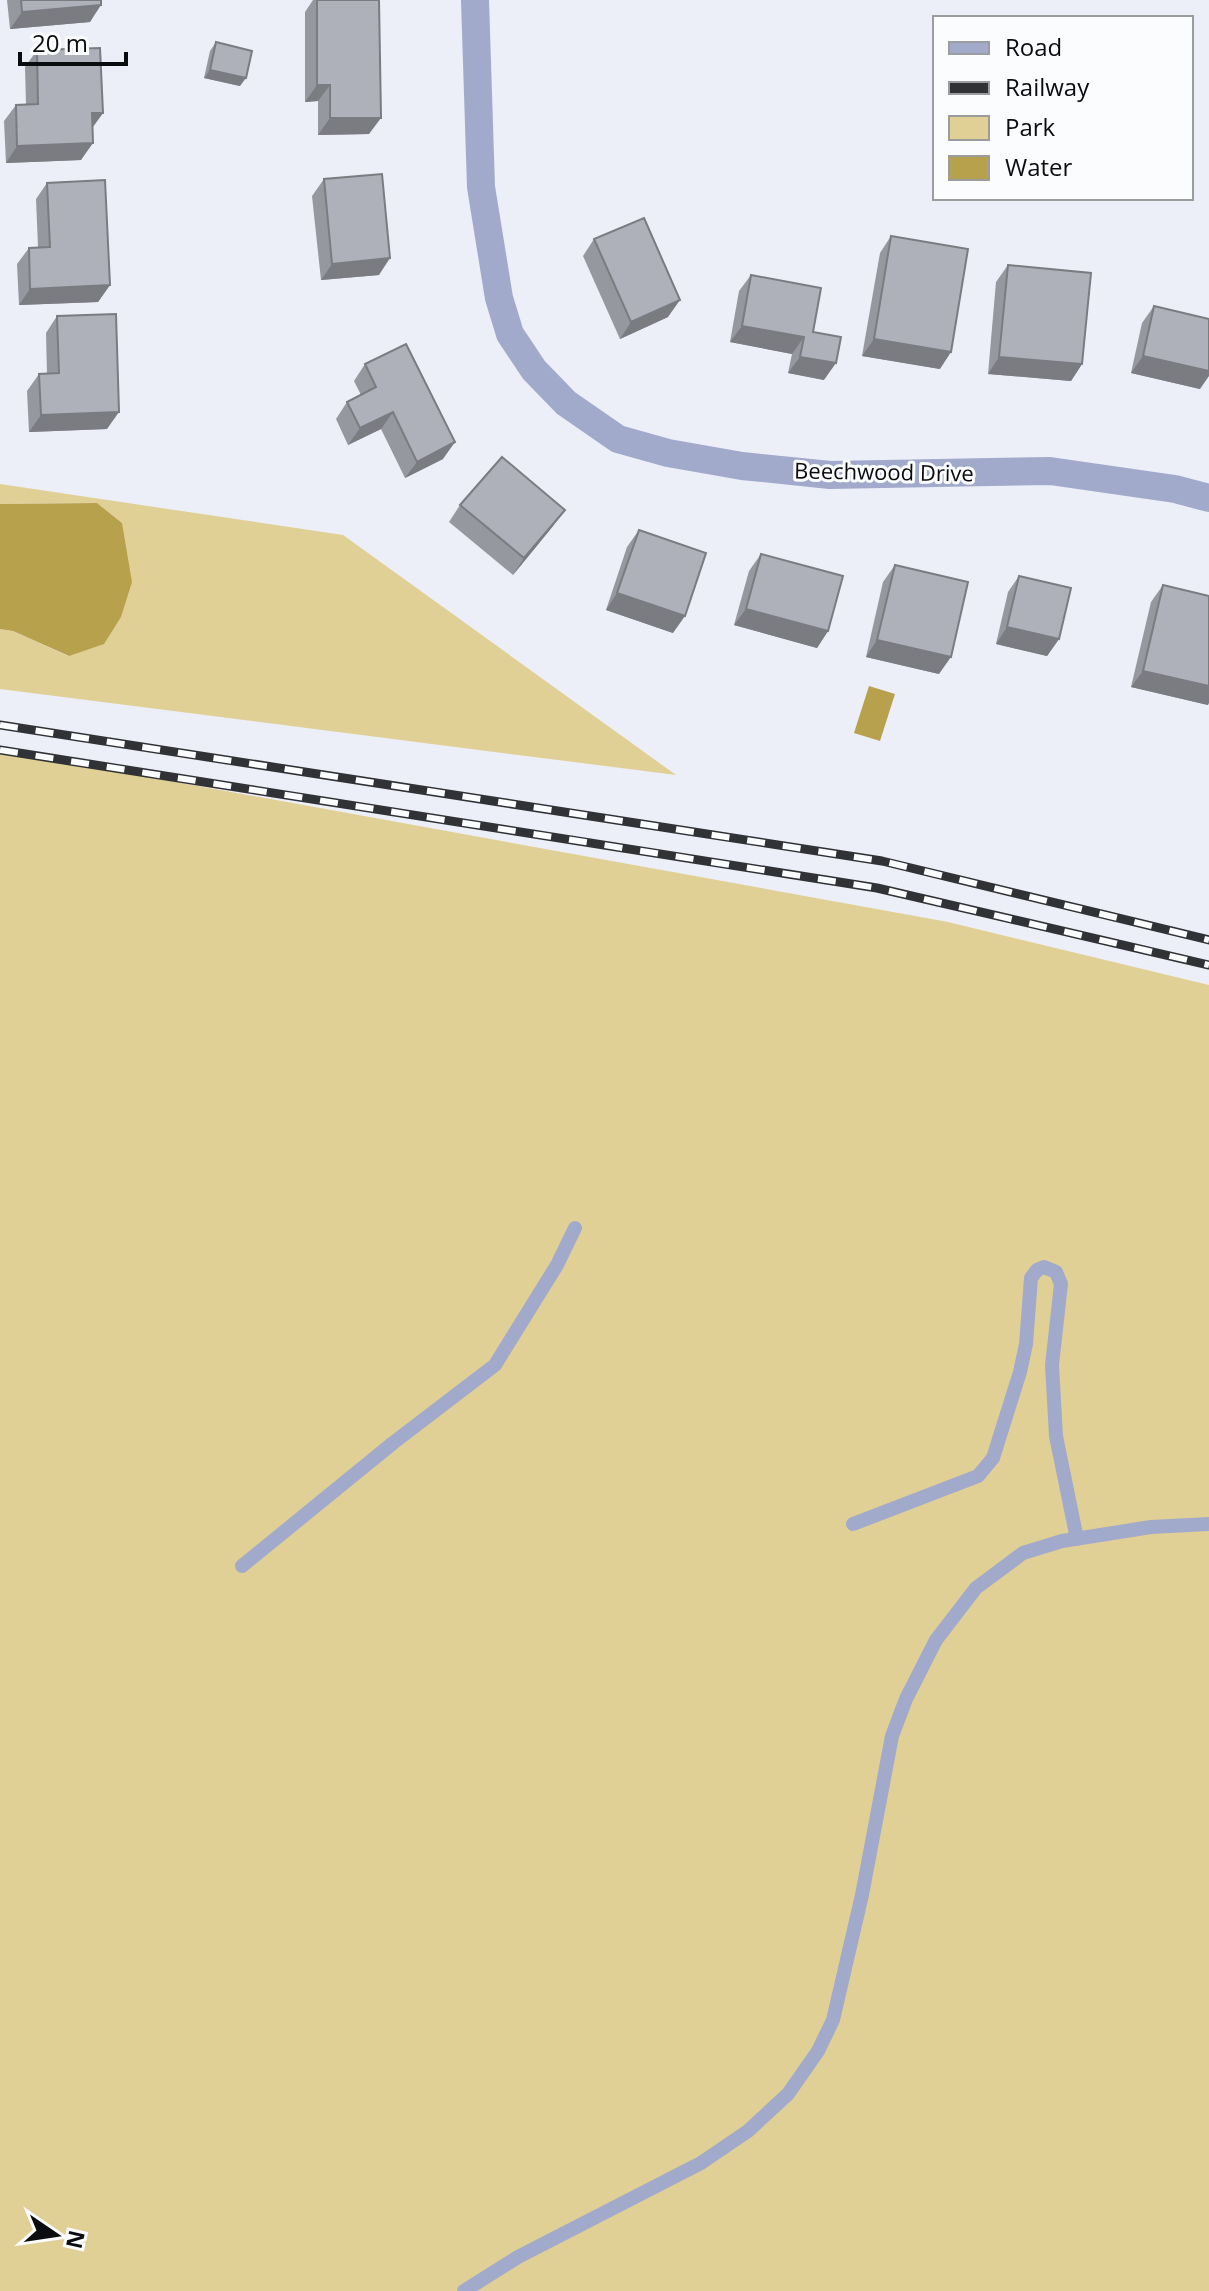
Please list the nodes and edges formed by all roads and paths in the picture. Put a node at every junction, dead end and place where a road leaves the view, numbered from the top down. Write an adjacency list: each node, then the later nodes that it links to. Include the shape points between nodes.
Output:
1 (475, 0): 2 (street, Beechwood Drive, via 481,187 506,322 534,370 566,403 618,439 742,466 830,475 1050,471)
2 (1209, 498)
3 (575, 1228): 7 (lane, via 495,1365)
4 (853, 1524): 6 (lane, via 978,1476 993,1458 1026,1344 1031,1278 1044,1267 1056,1272 1061,1284 1052,1365 1056,1436)
5 (1209, 1524): 6 (lane)
6 (1077, 1539): 8 (lane, via 1023,1553 976,1588 936,1640 892,1736 833,2020 788,2094 748,2131 701,2163 518,2257)
7 (242, 1566)
8 (464, 2291)

